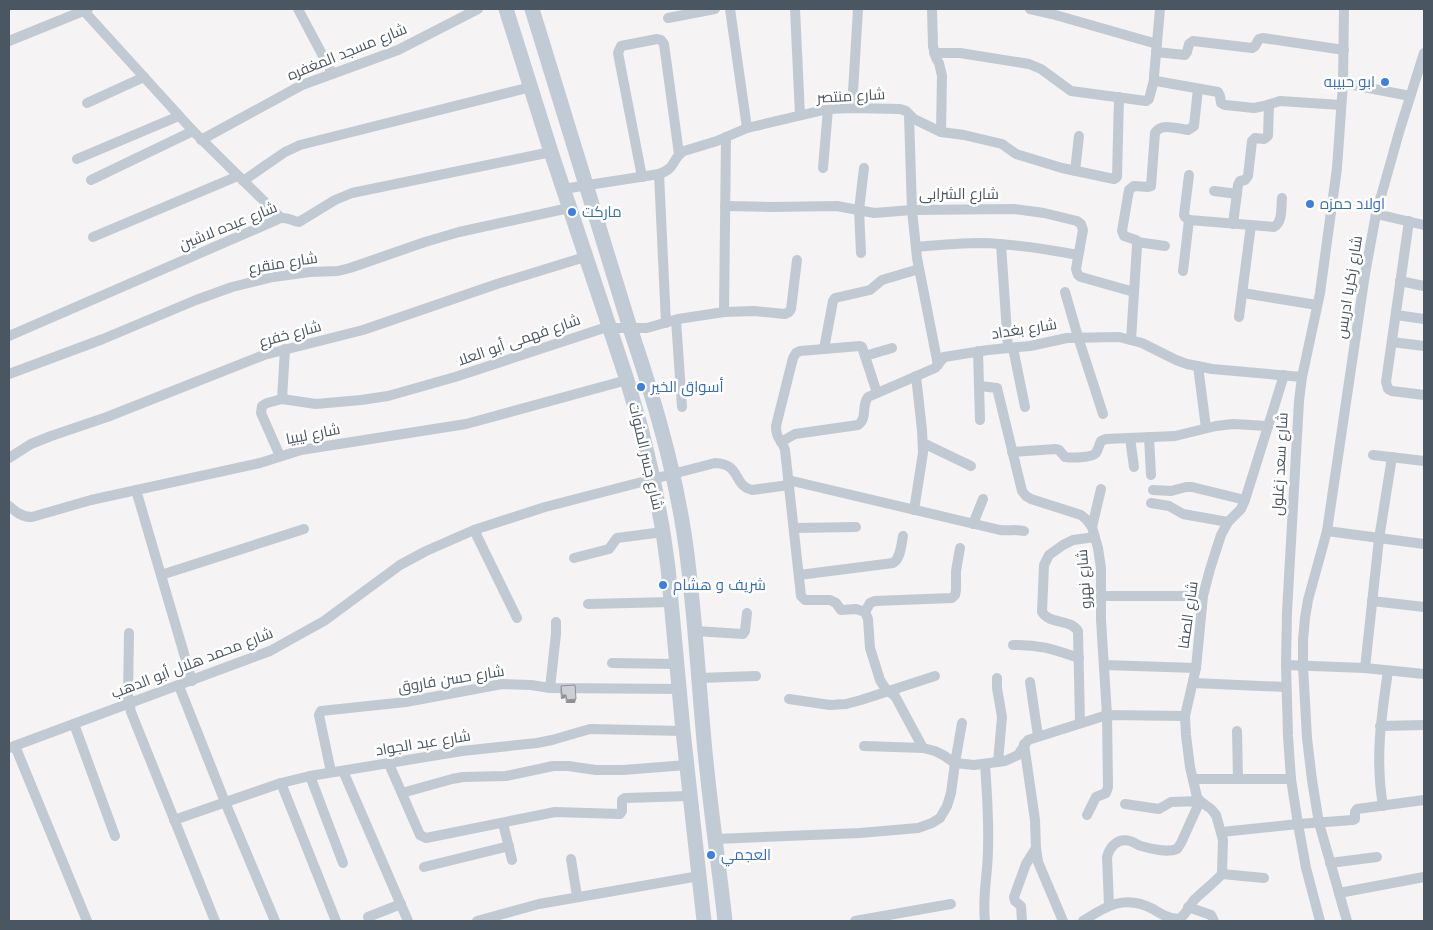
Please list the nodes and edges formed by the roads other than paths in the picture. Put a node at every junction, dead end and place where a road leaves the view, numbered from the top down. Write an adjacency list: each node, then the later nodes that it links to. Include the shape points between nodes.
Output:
1 (298, 9): 20 (street)
2 (478, 9): 20 (street, شارع مسجد المغفره, via 398,50)
3 (506, 9): 24 (street, شارع جسر المنوات)
4 (532, 9): 53 (street, شارع جسر المنوات)
5 (715, 9): 14 (street)
6 (730, 9): 36 (street)
7 (795, 9): 33 (street)
8 (858, 9): 31 (street)
9 (932, 9): 18 (street)
10 (1030, 9): 16 (street)
11 (1160, 9): 16 (street)
12 (1344, 9): 17 (street, شارع سعد زغلول)
13 (86, 10): 15 (street); 21 (street)
14 (668, 18)
15 (9, 41)
16 (1157, 48): 17 (street, via 1185,55 1193,41 1252,48 1262,38); 22 (street)
17 (1344, 50): 23 (street, شارع سعد زغلول)
18 (934, 53): 27 (street, via 960,53 1029,64 1071,91); 38 (street, via 941,70)
19 (1423, 58): 26 (street, شارع زكريا ادريس)
20 (332, 74): 41 (street, شارع مسجد المغفره, via 302,85)
21 (144, 77): 28 (street); 35 (street)
22 (1154, 80): 25 (street); 27 (street, via 1148,100)
23 (1343, 83): 26 (street); 30 (street, شارع سعد زغلول)
24 (531, 87): 42 (street, شارع جسر المنوات); 51 (street, via 300,146)
25 (1198, 88): 29 (street, via 1218,92 1221,103 1225,105 1254,108); 70 (street, via 1194,126 1188,130 1158,128 1152,184 1148,187 1134,186 1129,190 1122,231 1124,236)
26 (1410, 96): 62 (street, شارع زكريا ادريس)
27 (1119, 97): 47 (street, شارع منتصر, via 1117,177)
28 (87, 103)
29 (1269, 105): 30 (street, via 1280,101); 56 (street, via 1268,136 1252,141 1249,174 1247,179 1238,183)
30 (1341, 105): 85 (street, شارع سعد زغلول, via 1337,168)
31 (852, 108): 32 (street, شارع منتصر); 34 (street, شارع منتصر, via 900,109)
32 (828, 109): 33 (street, شارع منتصر); 45 (street)
33 (800, 115): 36 (street, شارع منتصر)
34 (909, 115): 38 (street, شارع منتصر); 61 (street)
35 (179, 116): 37 (street); 44 (street)
36 (747, 128): 40 (street, شارع منتصر)
37 (193, 131): 41 (street); 52 (street)
38 (942, 132): 47 (street, شارع منتصر, via 1002,144 1016,154)
39 (1079, 136): 47 (street)
40 (726, 137): 43 (street, شارع منتصر); 58 (street)
41 (201, 140): 51 (street)
42 (551, 152): 54 (street, شارع جسر المنوات); 63 (street, شارع عبده لاشين, via 352,193 299,222)
43 (679, 154): 48 (street, شارع منتصر, via 670,169); 50 (street, via 664,44 657,39 622,46 618,53)
44 (77, 159)
45 (823, 168)
46 (864, 168): 60 (street)
47 (1075, 171)
48 (659, 174): 50 (street); 91 (street)
49 (1189, 175): 64 (street, via 1184,215)
50 (642, 177): 53 (street)
51 (241, 178): 63 (street); 69 (street)
52 (91, 180)
53 (587, 185): 54 (street); 93 (street, شارع جسر المنوات)
54 (563, 189): 59 (street, شارع جسر المنوات)
55 (1214, 191): 56 (street)
56 (1237, 194): 66 (street)
57 (1282, 198): 67 (street, via 1278,225)
58 (725, 206): 60 (street, شارع الشرابى, via 837,206); 86 (street)
59 (569, 208): 76 (street, شارع جسر المنوات); 107 (street, شارع منقرع, via 459,232 338,271 273,277 232,286)
60 (859, 210): 61 (street, شارع الشرابى); 74 (street)
61 (912, 210): 73 (street); 75 (street, شارع الشرابى, via 1014,209 1076,221 1083,230)
62 (1376, 214): 65 (street); 155 (street, شارع زكريا ادريس)
63 (281, 218): 94 (street, شارع عبده لاشين)
64 (1189, 220): 66 (street); 79 (street)
65 (1409, 221): 68 (street); 80 (street)
66 (1233, 224): 67 (street)
67 (1251, 225): 84 (street)
68 (1424, 225)
69 (93, 237)
70 (1135, 240): 72 (street); 83 (street)
71 (1001, 244): 73 (street); 75 (street); 100 (street)
72 (1164, 246)
73 (916, 247): 78 (street)
74 (861, 253)
75 (1078, 255): 83 (street, شارع الشرابى, via 1076,269 1081,277)
76 (585, 257): 92 (street, شارع جسر المنوات); 101 (street, شارع خفرع, via 363,330)
77 (797, 260): 86 (street, شارع فهمى أبو العلا, via 789,312)
78 (919, 269): 102 (street, via 882,280 870,290 835,298); 105 (street)
79 (1183, 272)
80 (1400, 281): 81 (street); 87 (street)
81 (1424, 286)
82 (1065, 292): 95 (street)
83 (1134, 292): 96 (street)
84 (1242, 293): 85 (street); 88 (street)
85 (1317, 304): 110 (street, شارع سعد زغلول)
86 (724, 312): 90 (street, شارع فهمى أبو العلا)
87 (1396, 315): 89 (street); 97 (street)
88 (1239, 318)
89 (1424, 319)
90 (676, 320): 91 (street, شارع فهمى أبو العلا); 116 (street)
91 (666, 323): 93 (street, شارع فهمى أبو العلا)
92 (609, 327): 93 (street, شارع فهمى أبو العلا); 111 (street, شارع جسر المنوات); 115 (street, شارع فهمى أبو العلا, via 388,396 316,404)
93 (630, 328): 134 (street, شارع جسر المنوات, via 647,376)
94 (9, 336)
95 (1078, 337): 96 (street, شارع بغداد); 100 (street, شارع بغداد); 118 (street)
96 (1131, 340): 106 (street, شارع بغداد)
97 (1392, 342): 98 (street); 114 (street, via 1386,382 1388,389)
98 (1424, 346)
99 (892, 348): 104 (street)
100 (1010, 348): 103 (street, شارع بغداد); 117 (street)
101 (285, 349): 115 (street); 130 (street, شارع خفرع, via 51,436)
102 (824, 349): 104 (street, via 860,346); 124 (street, via 800,350 794,356 776,426 777,438)
103 (978, 351): 105 (street, شارع بغداد, via 944,357); 112 (street)
104 (866, 356): 113 (street)
105 (938, 365): 109 (street, شارع بغداد)
106 (1198, 366): 108 (street, شارع بغداد); 121 (street)
107 (9, 374)
108 (1284, 375): 110 (street, شارع بغداد); 120 (street, شارع الصفا)
109 (916, 376): 113 (street, شارع بغداد); 125 (street)
110 (1302, 378): 180 (street, شارع سعد زغلول)
111 (627, 380): 128 (street, شارع ليبيا, via 466,424 323,446); 136 (street, شارع جسر المنوات)
112 (980, 386): 119 (street); 126 (street, شارع نهرو, via 997,388)
113 (877, 393): 124 (street, via 865,400 864,418 858,425 795,434)
114 (1424, 395)
115 (282, 399): 128 (street, via 267,402 261,408)
116 (682, 407)
117 (1025, 407)
118 (1103, 414)
119 (980, 420)
120 (1268, 426): 121 (street, via 1233,424); 142 (street, شارع الصفا)
121 (1206, 428): 122 (street, via 1175,436)
122 (1148, 437): 123 (street); 135 (street)
123 (1130, 438): 126 (street, via 1101,441 1096,453 1084,457 1065,457 1056,449); 133 (street)
124 (781, 442): 137 (street, via 785,450)
125 (923, 443): 132 (street); 145 (street)
126 (1012, 452): 154 (street, شارع نهرو, via 1026,496 1081,515)
127 (1373, 455): 129 (street)
128 (280, 456): 139 (street, شارع ليبيا)
129 (1392, 457): 131 (street); 157 (street)
130 (9, 458)
131 (1424, 461)
132 (971, 466)
133 (1134, 467)
134 (673, 473): 136 (street, شارع محمد هلال أبو الدهب); 137 (street, via 715,463 729,466 748,489); 173 (street, شارع جسر المنوات)
135 (1151, 475)
136 (653, 478): 151 (street, شارع محمد هلال أبو الدهب, via 545,506); 153 (street, شارع جسر المنوات)
137 (788, 483): 145 (street); 149 (street)
138 (1101, 489): 154 (street)
139 (136, 490): 144 (street, شارع ليبيا, via 32,517 20,515); 161 (street)
140 (1153, 490): 142 (street, via 1192,487)
141 (982, 499): 147 (street)
142 (1244, 500): 146 (street, شارع الصفا, via 1241,509)
143 (1151, 503): 146 (street, via 1172,507 1183,514)
144 (9, 506)
145 (914, 510): 147 (street)
146 (1228, 522): 164 (street, شارع الصفا)
147 (973, 524): 152 (street)
148 (856, 527): 149 (street)
149 (794, 528): 162 (street)
150 (304, 529): 161 (street)
151 (474, 530): 171 (street); 190 (street, شارع محمد هلال أبو الدهب, via 400,565 313,628 270,651)
152 (1024, 531)
153 (663, 532): 160 (street, via 617,538 609,550); 166 (street, شارع جسر المنوات)
154 (1093, 532): 163 (street, شارع نهرو, via 1100,558); 176 (street, via 1063,545 1049,555 1044,565 1042,612 1046,618 1075,627 1079,635)
155 (1327, 532): 157 (street); 181 (street, via 1308,600)
156 (903, 536): 162 (street, via 899,557 893,562)
157 (1379, 539): 158 (street); 165 (street)
158 (1424, 544)
159 (960, 548): 169 (street, via 956,590 952,598 875,601)
160 (574, 558)
161 (161, 575): 190 (street)
162 (799, 575): 169 (street, via 803,599 830,600 841,610)
163 (1102, 596): 164 (street); 179 (street, شارع نهرو)
164 (1203, 596): 182 (street, شارع الصفا)
165 (1372, 601): 168 (street); 183 (street)
166 (671, 602): 167 (street); 178 (street, شارع جسر المنوات)
167 (588, 604)
168 (1424, 607)
169 (865, 612): 197 (street, via 870,648 882,684)
170 (747, 613): 173 (street, via 743,634)
171 (517, 618)
172 (556, 622): 195 (street)
173 (695, 631): 188 (street, شارع جسر المنوات)
174 (128, 633): 199 (street)
175 (1013, 645): 176 (street, via 1030,644)
176 (1079, 658): 203 (street)
177 (612, 663): 178 (street)
178 (677, 664): 196 (street, شارع جسر المنوات)
179 (1104, 665): 182 (street); 200 (street, شارع نهرو)
180 (1286, 665): 181 (street); 194 (street, شارع سعد زغلول)
181 (1303, 666): 183 (street); 236 (street, via 1307,738)
182 (1196, 668): 192 (street, شارع الصفا)
183 (1365, 668): 184 (street)
184 (1388, 671): 185 (street); 205 (street)
185 (1424, 674)
186 (756, 676): 188 (street)
187 (935, 676): 197 (street)
188 (699, 678): 240 (street, شارع جسر المنوات)
189 (997, 678): 214 (street, via 1002,718)
190 (192, 681): 193 (street, شارع محمد هلال أبو الدهب)
191 (1030, 682): 209 (street)
192 (1193, 683): 194 (street); 201 (street, شارع الصفا)
193 (179, 686): 199 (street, شارع محمد هلال أبو الدهب); 230 (street)
194 (1286, 687): 224 (street, شارع سعد زغلول)
195 (550, 688): 196 (street, شارع حسن فاروق); 220 (street, شارع حسن فاروق, via 502,684 406,702 321,711 319,715)
196 (679, 689): 207 (street, شارع جسر المنوات)
197 (889, 691): 198 (street, via 846,704); 213 (street, via 896,696)
198 (789, 699)
199 (129, 704): 204 (street, شارع محمد هلال أبو الدهب); 234 (street)
200 (1107, 715): 201 (street); 203 (street); 233 (street, شارع نهرو, via 1107,791 1096,797)
201 (1185, 716): 222 (street, شارع الصفا)
202 (962, 723): 215 (street)
203 (1080, 723): 209 (street)
204 (74, 724): 212 (street, شارع محمد هلال أبو الدهب); 239 (street)
205 (1380, 726): 206 (street); 232 (street, via 1379,783)
206 (1424, 726)
207 (683, 731): 216 (street, شارع عبد الجواد, via 590,729 537,743); 218 (street, شارع جسر المنوات)
208 (1238, 732): 223 (street)
209 (1038, 736): 210 (street)
210 (1024, 744): 214 (street, via 1018,755); 242 (street)
211 (864, 746): 213 (street)
212 (12, 747): 262 (street)
213 (923, 748): 215 (street, via 943,754)
214 (998, 762): 217 (street)
215 (954, 763): 217 (street); 240 (street, via 947,806 940,818 918,828)
216 (389, 764): 219 (street, شارع عبد الجواد); 226 (street)
217 (985, 764): 271 (street, via 988,835)
218 (686, 765): 226 (street, via 623,770 553,766 506,776 462,777); 227 (street, شارع جسر المنوات)
219 (343, 771): 220 (street, شارع عبد الجواد); 255 (street)
220 (331, 772): 221 (street, شارع عبد الجواد)
221 (310, 776): 225 (street, شارع عبد الجواد); 246 (street)
222 (1193, 779): 223 (street); 229 (street, شارع الصفا)
223 (1238, 779): 224 (street)
224 (1291, 779): 237 (street, شارع سعد زغلول)
225 (281, 783): 230 (street, شارع عبد الجواد); 265 (street)
226 (402, 793): 235 (street, via 420,835 426,838)
227 (690, 796): 235 (street, via 625,798 619,814 555,812); 250 (street, شارع جسر المنوات)
228 (1424, 800): 232 (street)
229 (1200, 801): 231 (street, via 1171,802 1156,809); 238 (street, شارع الصفا, via 1214,812); 257 (street, via 1177,849 1166,851 1127,840 1113,844 1108,857)
230 (225, 802): 234 (street, شارع عبد الجواد); 264 (street)
231 (1125, 804)
232 (1383, 806): 236 (street, via 1357,810 1353,820)
233 (1087, 815)
234 (174, 820): 263 (street)
235 (503, 823): 241 (street)
236 (1319, 823): 237 (street); 247 (street)
237 (1298, 824): 238 (street); 276 (street, شارع سعد زغلول)
238 (1222, 832): 249 (street)
239 (115, 836)
240 (716, 839): 269 (street, شارع جسر المنوات)
241 (509, 846): 244 (street); 248 (street)
242 (1036, 848): 272 (street, via 1026,864 1014,897 1020,906); 273 (street, via 1041,869)
243 (1377, 856): 247 (street)
244 (512, 860)
245 (571, 860): 254 (street)
246 (343, 863)
247 (1330, 863): 253 (street)
248 (424, 866)
249 (1222, 874): 252 (street); 258 (street)
250 (699, 876): 254 (street); 268 (street, شارع جسر المنوات)
251 (1424, 877): 253 (street)
252 (1264, 878)
253 (1339, 893): 277 (street)
254 (577, 896): 267 (street)
255 (401, 904): 260 (street); 266 (street)
256 (951, 904): 270 (street)
257 (1109, 905): 259 (street); 261 (street, via 1144,905)
258 (1188, 908): 261 (street, via 1179,919); 275 (street, via 1211,915)
259 (1099, 916): 274 (street)
260 (368, 917)
261 (1164, 918)
262 (87, 921)
263 (215, 921)
264 (275, 921)
265 (336, 921)
266 (408, 921)
267 (477, 921)
268 (704, 921)
269 (725, 921)
270 (854, 921)
271 (985, 921)
272 (1022, 921)
273 (1064, 921)
274 (1083, 921)
275 (1214, 921)
276 (1320, 921)
277 (1347, 921)

